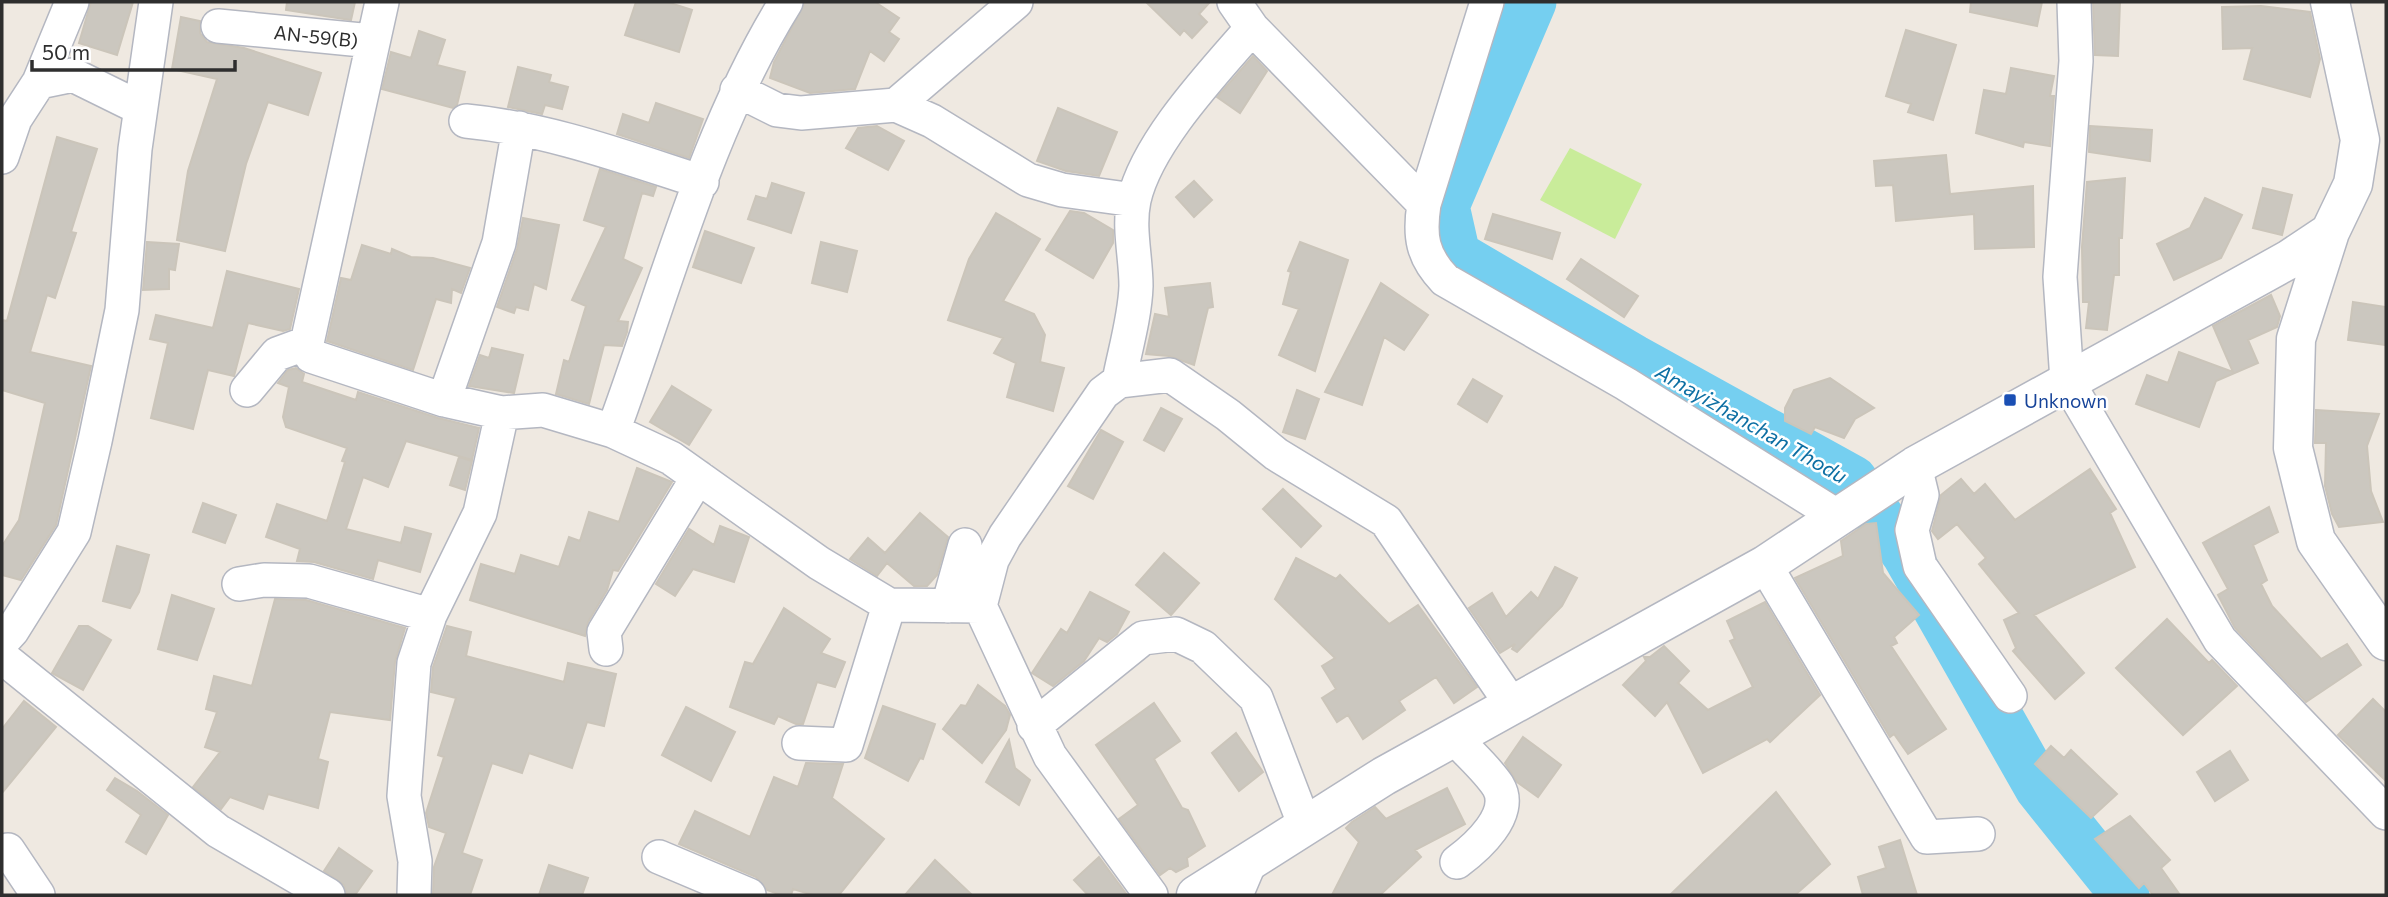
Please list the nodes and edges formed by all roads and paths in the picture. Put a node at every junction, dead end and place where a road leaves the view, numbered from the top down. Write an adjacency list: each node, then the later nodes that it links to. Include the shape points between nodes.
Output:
1 (72, 2): 12 (street)
2 (156, 2): 15 (street)
3 (382, 2): 11 (street)
4 (786, 2): 13 (street)
5 (1016, 2): 14 (street)
6 (1487, 2): 21 (street)
7 (2074, 2): 25 (street, via 2076,61 2060,277)
8 (2330, 2): 22 (main road, via 2360,140 2353,184)
9 (1243, 15): 20 (street, via 1154,154); 21 (street)
10 (218, 26): 11 (street, AN-59(B))
11 (372, 41): 23 (street)
12 (40, 82): 15 (street, via 73,75); 18 (street, via 15,120)
13 (737, 90): 14 (street, via 776,110 801,113); 19 (street)
14 (896, 105): 20 (street, via 932,121 1028,180 1062,190)
15 (140, 108): 40 (street, via 122,310 74,532)
16 (467, 121): 17 (street)
17 (519, 128): 19 (street, via 574,140); 27 (street, via 499,243)
18 (2, 158)
19 (702, 182): 29 (street)
20 (1134, 200): 24 (street, via 1136,288)
21 (1424, 204): 32 (street, via 1423,250 1445,280)
22 (2330, 232): 25 (main road, via 2288,260); 39 (main road, via 2296,339 2293,448 2316,541)
23 (307, 343): 26 (street, via 277,354); 27 (street, via 310,356)
24 (1119, 381): 37 (street, via 1103,393 1005,536); 44 (street, via 1170,375 1276,454 1386,521)
25 (2067, 381): 30 (main road); 48 (street, via 2220,640)
26 (247, 390)
27 (444, 400): 28 (street)
28 (502, 413): 29 (street, via 543,410); 38 (street, via 480,513)
29 (612, 431): 31 (street, via 671,458)
30 (1915, 466): 32 (main road); 43 (street, via 1922,495 1912,530 1920,566)
31 (698, 477): 36 (street, via 819,564); 41 (street, via 604,632)
32 (1842, 512): 34 (main road)
33 (965, 545): 37 (street)
34 (1765, 565): 44 (main road); 50 (street, via 1927,837)
35 (239, 584): 38 (street, via 309,581)
36 (889, 605): 37 (street); 47 (street, via 846,745)
37 (964, 606): 45 (street)
38 (430, 615): 57 (street, via 414,663 404,796 415,860)
39 (2386, 641)
40 (2, 642)
41 (606, 649)
42 (2, 657): 56 (street, via 218,831)
43 (2010, 696)
44 (1512, 705): 46 (main road)
45 (1034, 726): 49 (street, via 1143,638 1176,634 1203,647 1256,698); 59 (street, via 1050,756)
46 (1454, 737): 49 (main road); 53 (street, via 1500,788 1501,810 1482,843)
47 (799, 743)
48 (2386, 813)
49 (1305, 826): 54 (main road)
50 (1978, 834)
51 (8, 850): 55 (street)
52 (659, 857): 58 (street)
53 (1457, 862)
54 (1243, 879): 60 (main road)
55 (38, 895)
56 (328, 895)
57 (414, 895)
58 (749, 895)
59 (1151, 895)
60 (1196, 895)

